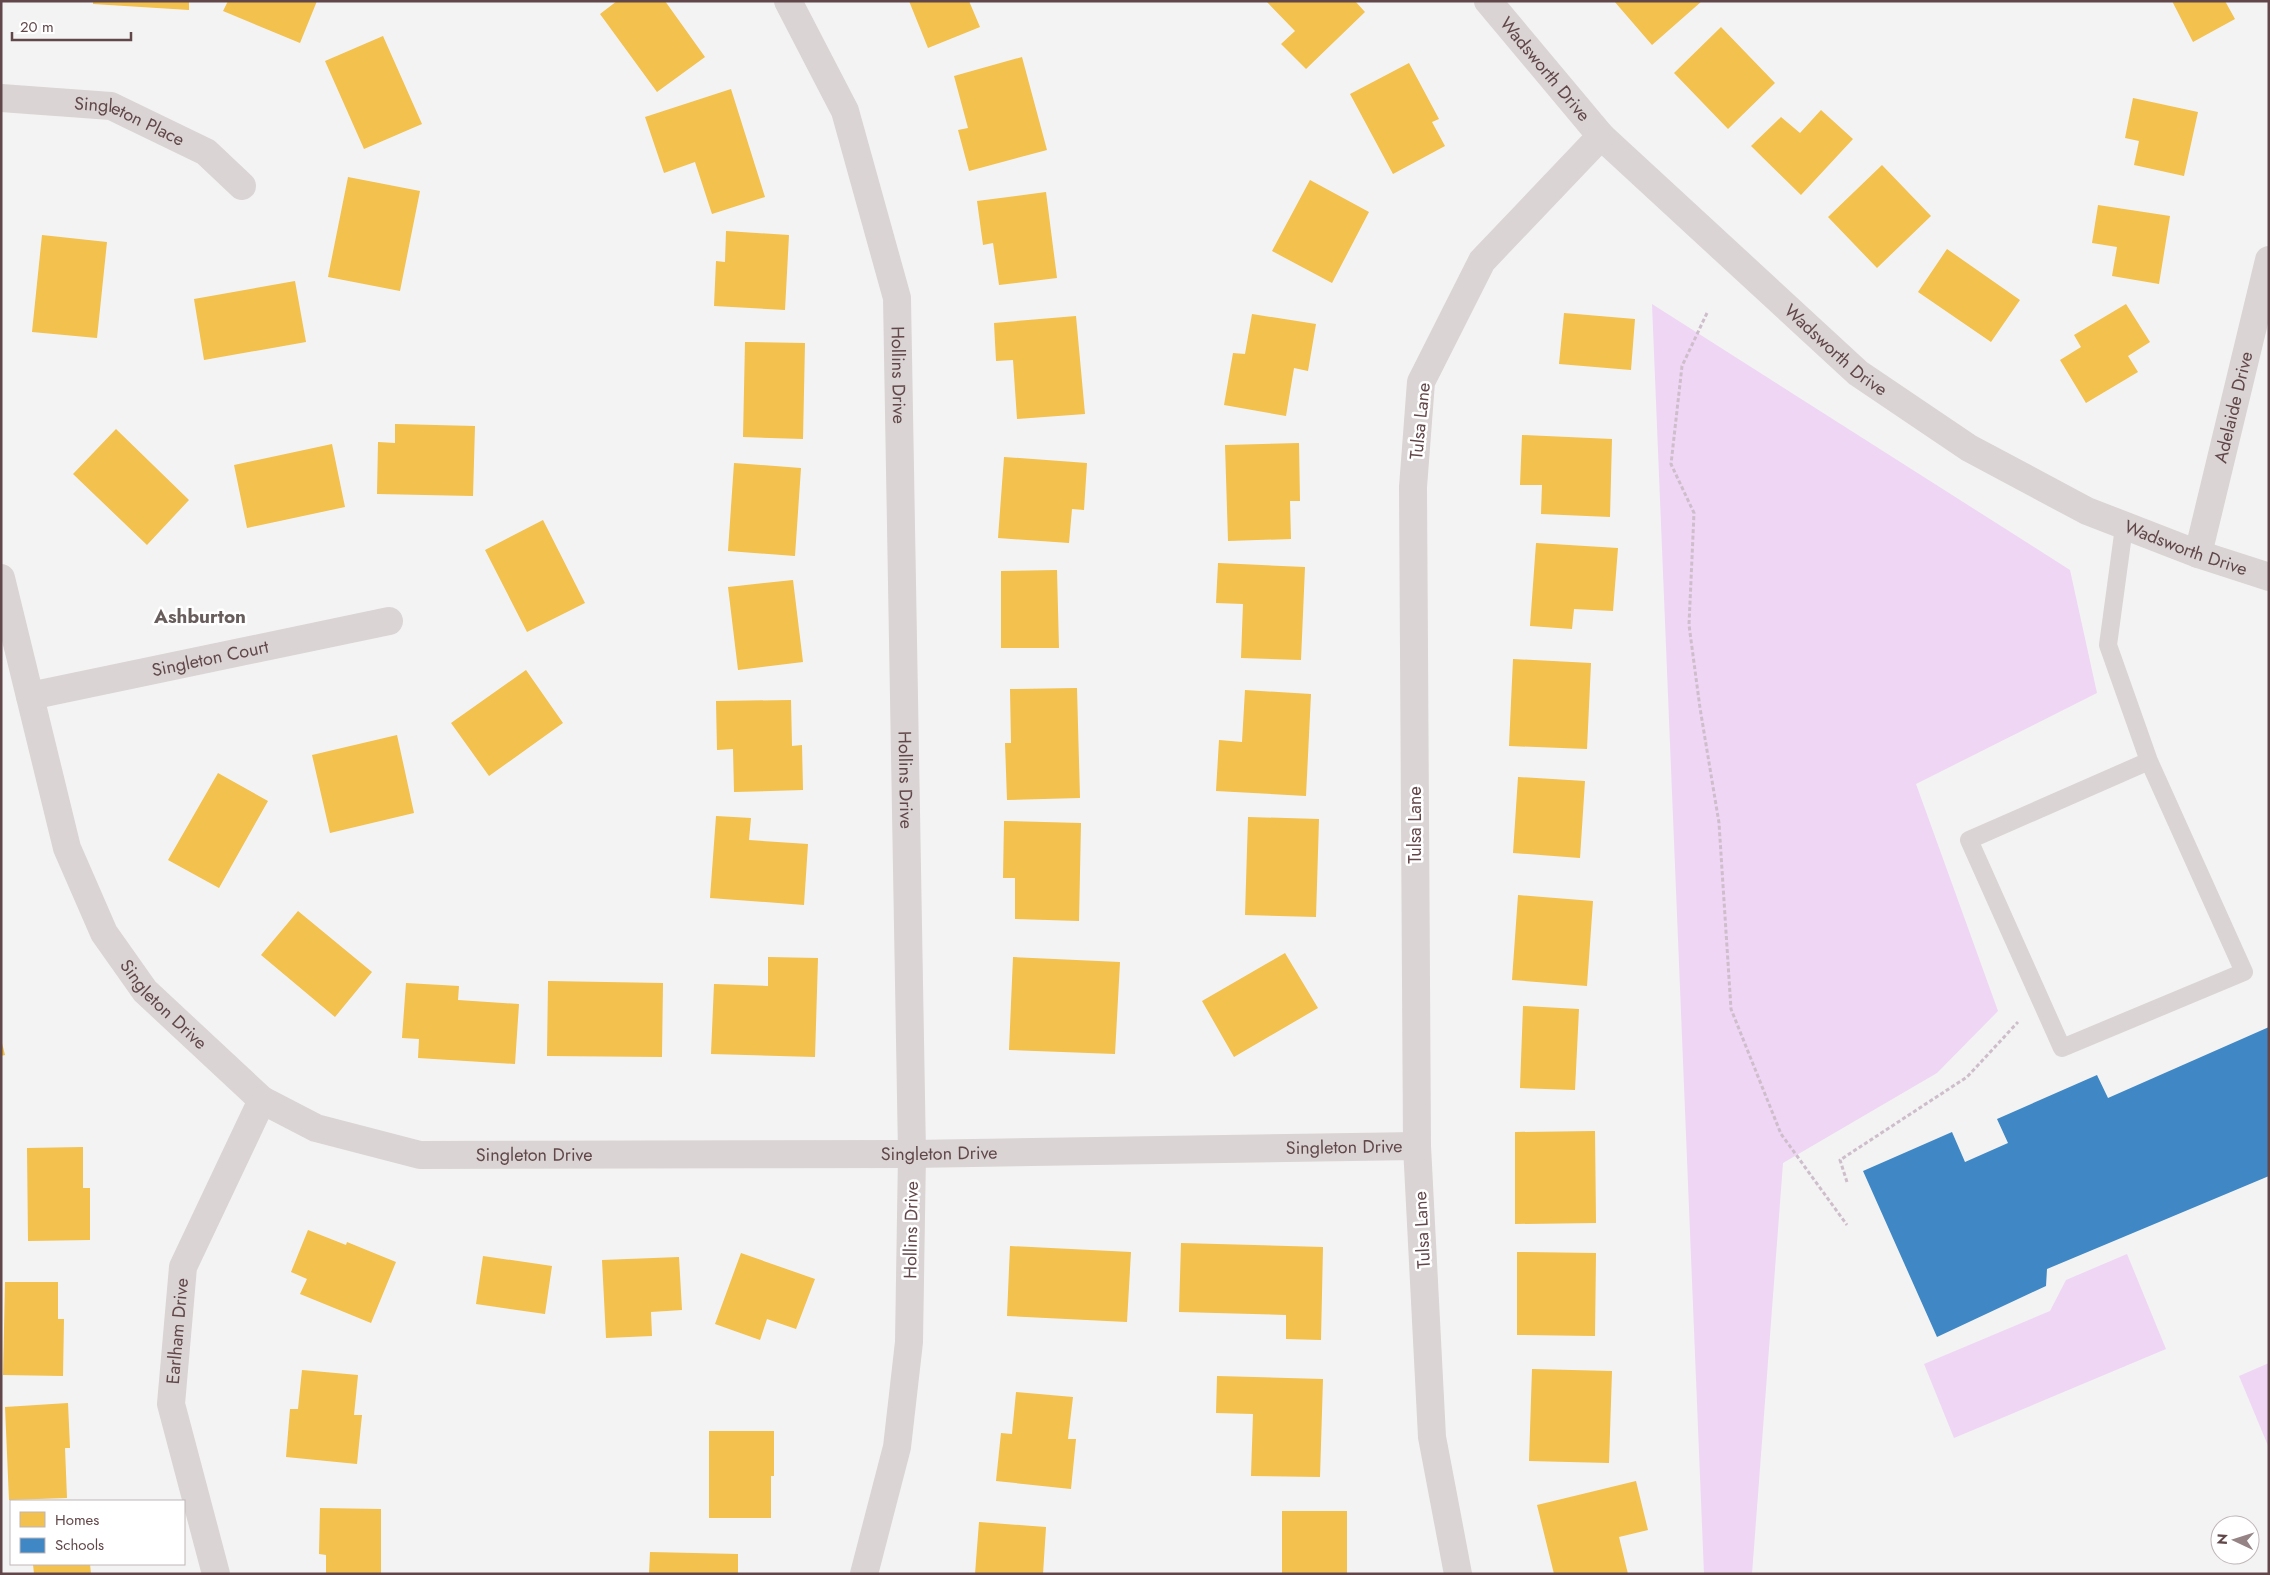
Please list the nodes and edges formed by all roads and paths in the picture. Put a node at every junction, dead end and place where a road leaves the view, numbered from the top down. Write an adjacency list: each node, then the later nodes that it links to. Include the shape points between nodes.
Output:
1 (788, 1): 18 (street, Hollins Drive, via 845,111 897,298)
2 (1488, 1): 4 (street, Wadsworth Drive)
3 (1, 98): 5 (street, Singleton Place, via 112,106 206,152)
4 (1601, 136): 8 (street, Wadsworth Drive, via 1858,373 1969,448 2087,511); 17 (street, Tulsa Lane, via 1482,261 1421,382 1413,488)
5 (242, 186)
6 (2269, 260): 9 (street, Adelaide Drive)
7 (1707, 313): 20 (path, via 1682,366 1670,464 1694,513 1689,625 1719,823 1731,1009 1781,1134)
8 (2124, 527): 9 (street, Wadsworth Drive); 14 (lane, via 2108,645)
9 (2198, 554): 10 (street, Wadsworth Drive)
10 (2269, 577)
11 (1, 578): 13 (street, Singleton Drive)
12 (389, 621): 13 (street, Singleton Court)
13 (30, 696): 16 (street, Singleton Drive, via 67,848 104,933 145,990)
14 (2150, 761): 15 (lane, via 1969,840); 15 (lane, via 2244,972 2062,1048)
15 (2039, 999): 19 (path, via 1967,1077 1840,1160)
16 (262, 1100): 18 (street, Singleton Drive, via 316,1128 420,1155); 21 (street, Earlham Drive, via 183,1268 172,1404)
17 (1417, 1146): 18 (street, Singleton Drive); 23 (street, Tulsa Lane, via 1432,1437)
18 (912, 1154): 22 (street, Hollins Drive, via 909,1342 897,1447)
19 (1847, 1182)
20 (1847, 1225)
21 (216, 1574)
22 (864, 1574)
23 (1458, 1574)

